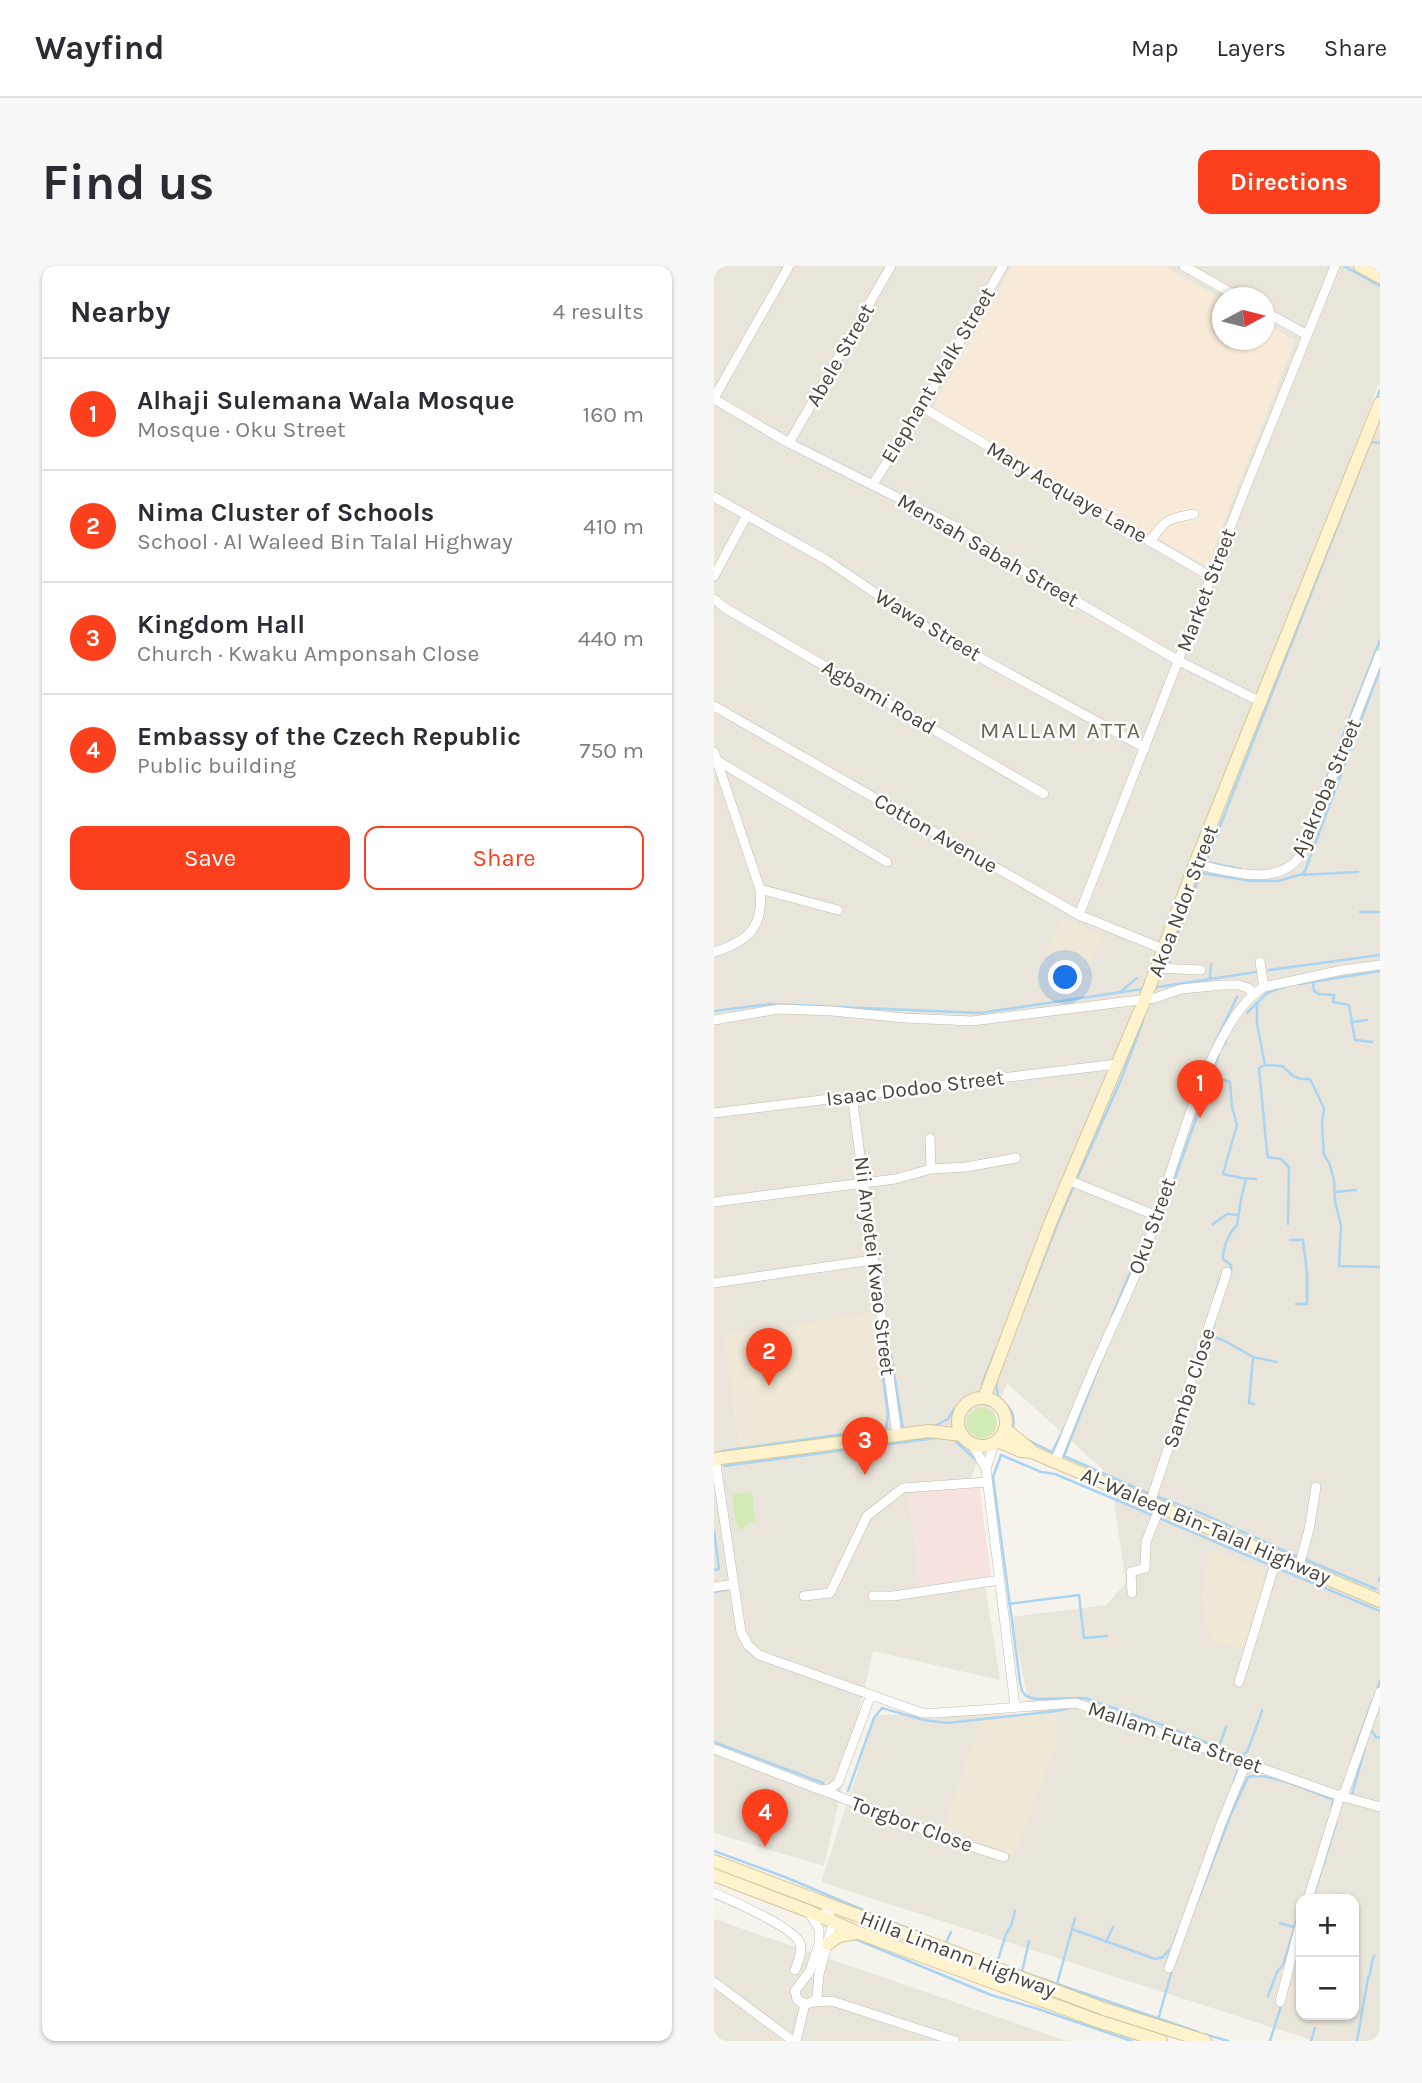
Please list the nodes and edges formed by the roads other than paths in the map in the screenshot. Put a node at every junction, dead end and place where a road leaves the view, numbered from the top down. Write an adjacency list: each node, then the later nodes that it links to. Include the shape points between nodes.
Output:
1 (789, 266): 11 (street)
2 (891, 266): 14 (street, Abele Street)
3 (1003, 266): 13 (street, Elephant Walk Street)
4 (1184, 266): 8 (street)
5 (1335, 266): 10 (street, Market Street)
6 (1360, 266): 7 (street)
7 (1380, 277)
8 (1221, 287)
9 (1275, 317): 10 (street)
10 (1307, 335): 21 (street, Market Street)
11 (714, 399): 14 (street, Mensah Sabah Street)
12 (1380, 403): 25 (street, Akoa Ndor Street)
13 (922, 407): 15 (street, Elephant Walk Street); 19 (street, Mary Acquaye Lane)
14 (789, 443): 15 (street, Mensah Sabah Street)
15 (873, 484): 24 (street, Mensah Sabah Street, via 960,529)
16 (714, 497): 18 (street, Wawa Street)
17 (1194, 514): 19 (street, via 1164,522)
18 (747, 515): 20 (street); 27 (street, Wawa Street, via 825,559 928,629)
19 (1150, 542): 21 (street, Mary Acquaye Lane)
20 (714, 576)
21 (1211, 577): 24 (street, Market Street)
22 (714, 599): 29 (street, Agbami Road)
23 (1380, 654): 31 (street, Ajakroba Street, via 1302,854 1291,868 1267,876)
24 (1179, 661): 25 (street, Mensah Sabah Street); 27 (street, Market Street)
25 (1261, 702): 31 (street, Akoa Ndor Street)
26 (714, 706): 34 (street, Cotton Avenue)
27 (1145, 748): 34 (street, Market Street)
28 (716, 757): 30 (street); 32 (street)
29 (1044, 794)
30 (887, 862)
31 (1195, 864): 35 (street, Akoa Ndor Street)
32 (760, 889): 33 (street); 36 (street, via 759,920 747,937)
33 (838, 910)
34 (1079, 915): 35 (street, Cotton Avenue)
35 (1163, 949): 40 (street, Akoa Ndor Street)
36 (714, 951)
37 (1260, 962): 41 (street)
38 (1380, 965): 41 (street)
39 (1201, 970): 40 (street)
40 (1156, 971): 43 (street, Akoa Ndor Street)
41 (1264, 987): 42 (street)
42 (1253, 993): 43 (street, via 1239,985 1223,985); 54 (street, Oku Street, via 1216,1048)
43 (1145, 999): 44 (street, via 972,1021 779,1009); 45 (street, Akoa Ndor Street)
44 (714, 1020)
45 (1116, 1064): 46 (street, Isaac Dodoo Street); 51 (street, Akoa Ndor Street)
46 (852, 1095): 47 (street, Isaac Dodoo Street); 52 (street, Nii Anyetei Kwao Street)
47 (714, 1113)
48 (930, 1138): 50 (street)
49 (1016, 1158): 50 (street)
50 (931, 1169): 52 (street)
51 (1068, 1180): 54 (street); 58 (street, Akoa Ndor Street)
52 (865, 1183): 53 (street); 55 (street, Nii Anyetei Kwao Street)
53 (714, 1202)
54 (1157, 1216): 68 (street, Oku Street)
55 (873, 1260): 57 (street); 63 (street, Nii Anyetei Kwao Street)
56 (1227, 1272): 72 (street, Samba Close)
57 (714, 1283)
58 (984, 1398): 59 (street, via 965,1404); 60 (street, via 1002,1409)
59 (958, 1416): 61 (street); 62 (street)
60 (1005, 1429): 64 (street); 66 (street, Al-Waleed Bin-Talal Highway)
61 (929, 1431): 62 (street); 63 (street)
62 (961, 1435): 65 (street)
63 (897, 1436): 67 (street)
64 (996, 1442): 65 (street); 66 (street, Al-Waleed Bin-Talal Highway); 69 (street)
65 (973, 1445): 69 (street)
66 (1032, 1452): 68 (street, Al-Waleed Bin-Talal Highway)
67 (715, 1459): 76 (street, Mallam Futa Street)
68 (1055, 1462): 72 (street, Al-Waleed Bin-Talal Highway)
69 (986, 1469): 70 (street)
70 (987, 1482): 75 (street); 79 (street, via 903,1489 867,1516 830,1593)
71 (1316, 1487): 74 (street)
72 (1155, 1505): 73 (street, Al-Waleed Bin-Talal Highway); 78 (street, Samba Close, via 1145,1568 1131,1572)
73 (1278, 1557): 74 (street, Al-Waleed Bin-Talal Highway); 82 (street)
74 (1299, 1566): 81 (street, Al-Waleed Bin-Talal Highway)
75 (1000, 1580): 80 (street); 85 (street)
76 (734, 1584): 77 (street); 84 (street, Mallam Futa Street, via 741,1632 759,1655)
77 (714, 1587)
78 (1132, 1593)
79 (804, 1596)
80 (873, 1596)
81 (1379, 1597)
82 (1240, 1682)
83 (1380, 1692): 89 (street)
84 (871, 1695): 85 (street, Mallam Futa Street, via 929,1713); 88 (street, via 838,1783)
85 (1015, 1706): 87 (street, Mallam Futa Street, via 1076,1703)
86 (714, 1749): 88 (street, Torgbor Close)
87 (1246, 1762): 89 (street, Mallam Futa Street); 102 (street)
88 (821, 1790): 91 (street, Torgbor Close)
89 (1340, 1796): 90 (street, Mallam Futa Street); 95 (street)
90 (1380, 1807)
91 (1004, 1857)
92 (714, 1861): 96 (street, Hilla Limann Highway)
93 (714, 1875): 97 (street, Hilla Limann Highway)
94 (714, 1893): 103 (street, via 764,1916 798,1939 801,1948)
95 (1310, 1894)
96 (824, 1903): 98 (street); 112 (street, Hilla Limann Highway, via 1104,2009)
97 (808, 1911): 98 (street, Hilla Limann Highway); 107 (street, via 821,1934 820,1944 810,1971 795,1991 797,2000)
98 (833, 1923): 99 (street, Hilla Limann Highway); 101 (street)
99 (859, 1933): 101 (street, via 839,1936); 111 (street, Hilla Limann Highway)
100 (1296, 1941): 108 (street)
101 (828, 1944): 105 (street)
102 (1169, 1968)
103 (795, 1970)
104 (714, 1982): 109 (street)
105 (819, 1987): 106 (street); 107 (street, via 817,1997)
106 (832, 2001): 107 (street); 110 (street)
107 (809, 2003): 109 (street)
108 (1280, 2003)
109 (795, 2041)
110 (956, 2041)
111 (1161, 2041)
112 (1205, 2041)

